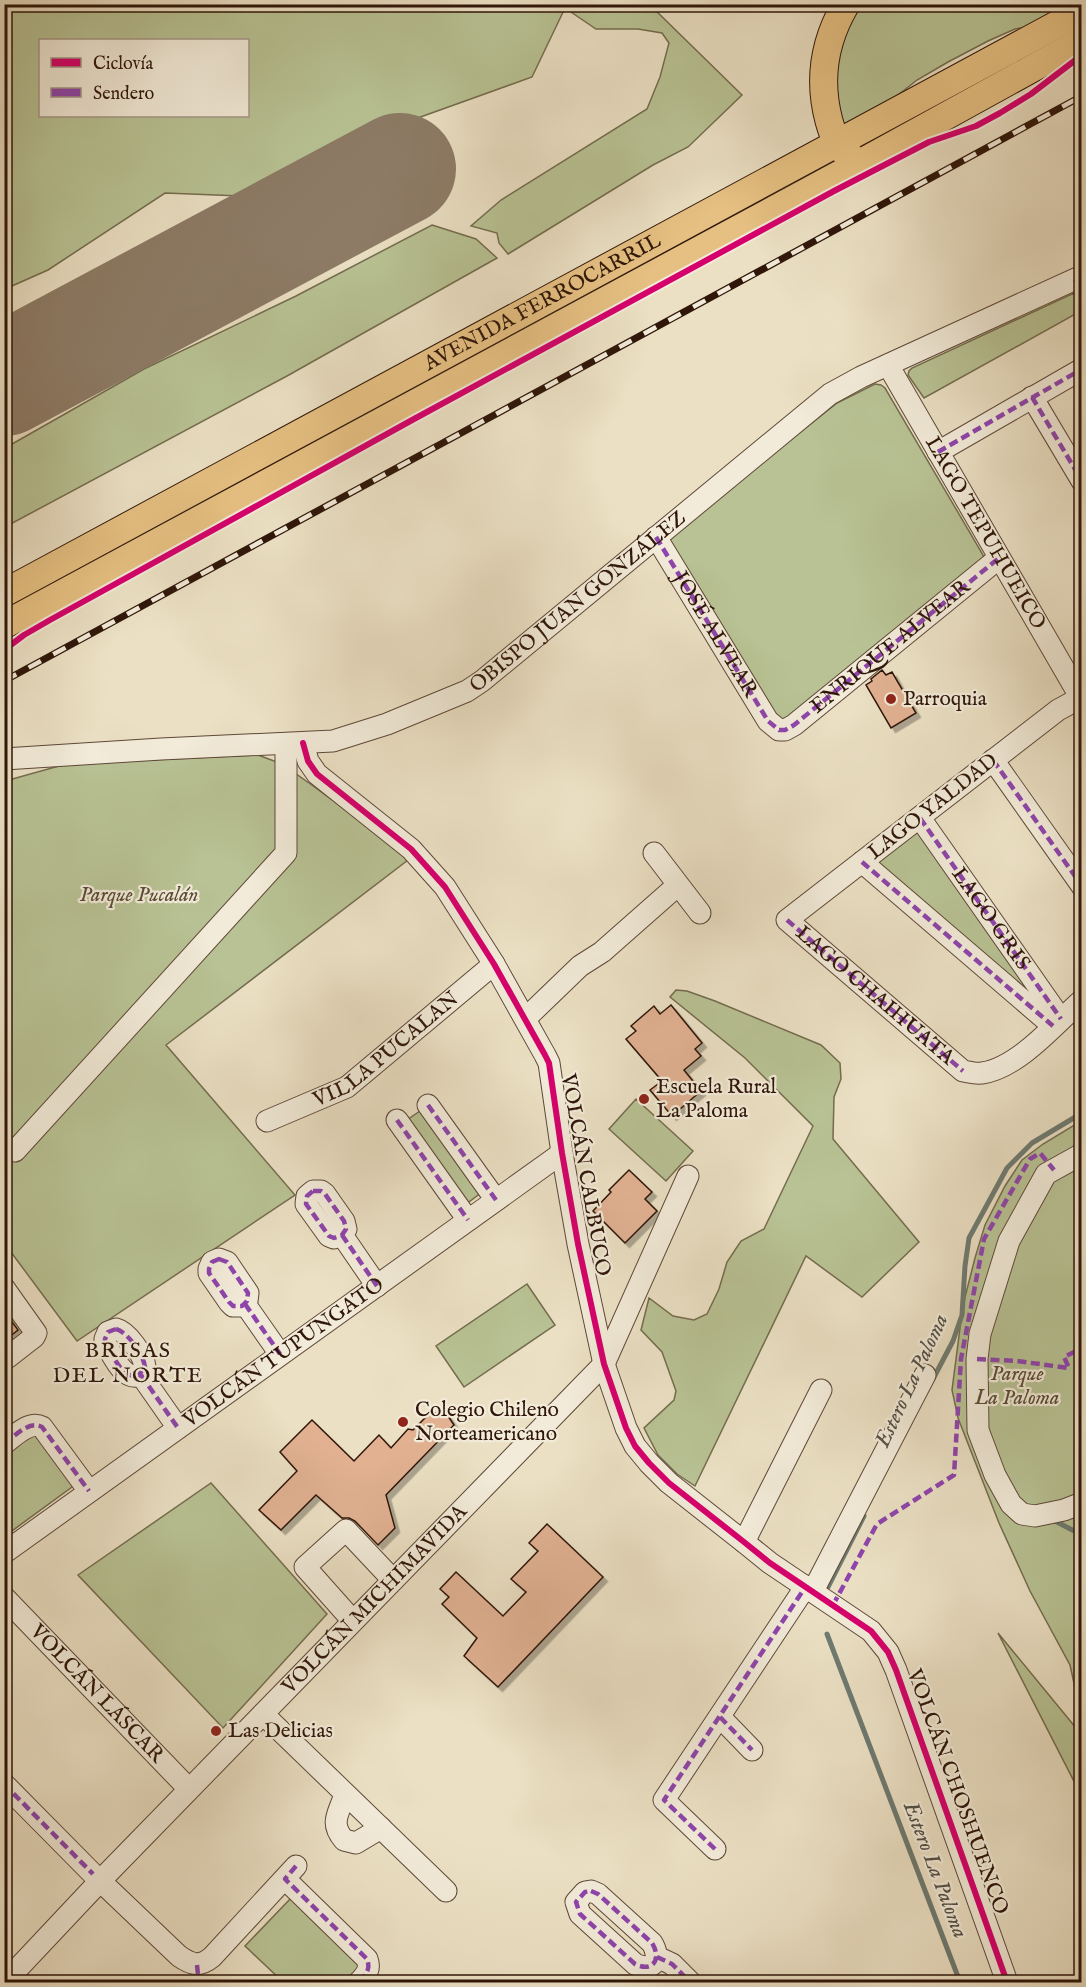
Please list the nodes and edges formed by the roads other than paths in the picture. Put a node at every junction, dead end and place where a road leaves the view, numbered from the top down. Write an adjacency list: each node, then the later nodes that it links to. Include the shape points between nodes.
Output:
1 (846, 4): 5 (main road, via 826,51)
2 (1064, 13): 4 (main road); 6 (main road, AVENIDA FERROCARRIL)
3 (1082, 41): 4 (main road, AVENIDA FERROCARRIL)
4 (1052, 57): 7 (main road, AVENIDA FERROCARRIL)
5 (824, 102): 6 (main road); 8 (main road, via 807,147)
6 (837, 144): 7 (main road, via 848,155); 8 (main road, AVENIDA FERROCARRIL)
7 (866, 160): 18 (main road, AVENIDA FERROCARRIL)
8 (792, 168): 17 (main road, AVENIDA FERROCARRIL)
9 (1079, 283): 10 (street, OBISPO JUAN GONZÁLEZ)
10 (888, 365): 13 (street, LAGO TEPUHUEICO); 15 (street, OBISPO JUAN GONZÁLEZ, via 826,397)
11 (1082, 369): 12 (street)
12 (1032, 398): 13 (street); 14 (street)
13 (938, 452): 16 (street, LAGO TEPUHUEICO)
14 (1082, 481)
15 (656, 537): 20 (street, JOSÉ ALVEAR, via 768,721); 21 (street, OBISPO JUAN GONZÁLEZ, via 467,692 347,738)
16 (999, 558): 19 (street, LAGO TEPUHUEICO); 20 (street, ENRIQUE ALVEAR, via 794,725)
17 (4, 593)
18 (4, 625)
19 (1081, 698): 23 (street, LAGO YALDAD, via 1058,710)
20 (779, 730)
21 (295, 743): 22 (street, OBISPO JUAN GONZÁLEZ); 31 (street, VOLCÁN CALBUCO, via 317,774 421,859 445,887); 38 (street, via 286,853)
22 (8, 759)
23 (993, 760): 24 (street, LAGO YALDAD); 28 (street)
24 (920, 818): 26 (street, LAGO YALDAD); 34 (street, LAGO GRIS)
25 (654, 853): 27 (street)
26 (862, 862): 30 (street, LAGO YALDAD); 34 (street)
27 (678, 885): 29 (street); 33 (street, via 602,952 580,966)
28 (1082, 886)
29 (700, 914)
30 (787, 920): 34 (street, LAGO CHAIHUATA, via 963,1071 981,1073 996,1069 1013,1060)
31 (494, 964): 33 (street, VOLCÁN CALBUCO); 37 (street, VILLA PUCALAN, via 347,1087)
32 (1082, 1000): 34 (street)
33 (526, 1018): 39 (street, VOLCÁN CALBUCO, via 549,1063)
34 (1057, 1023)
35 (428, 1105): 42 (street)
36 (397, 1120): 43 (street)
37 (267, 1121)
38 (15, 1151)
39 (562, 1153): 42 (street, VOLCÁN TUPUNGATO); 50 (street, VOLCÁN CALBUCO)
40 (1082, 1154): 57 (street, via 1046,1174 1010,1241 980,1334 977,1359 978,1430 1011,1504 1022,1514 1035,1516)
41 (688, 1176): 50 (street, VOLCÁN MICHIMAVIDA)
42 (496, 1200): 43 (street, VOLCÁN TUPUNGATO)
43 (468, 1220): 45 (street, VOLCÁN TUPUNGATO)
44 (342, 1235): 45 (street)
45 (377, 1286): 48 (street, VOLCÁN TUPUNGATO)
46 (4, 1288): 49 (street, via 36,1334)
47 (245, 1304): 48 (street)
48 (280, 1354): 54 (street, VOLCÁN TUPUNGATO)
49 (4, 1358)
50 (604, 1364): 58 (street, VOLCÁN CALBUCO, via 626,1428 642,1456 669,1483); 61 (street, VOLCÁN MICHIMAVIDA)
51 (141, 1375): 54 (street)
52 (925, 1375): 62 (street)
53 (821, 1390): 58 (street)
54 (178, 1428): 56 (street, VOLCÁN TUPUNGATO)
55 (4, 1444): 56 (street, via 31,1425 42,1427)
56 (89, 1491): 59 (street, VOLCÁN TUPUNGATO)
57 (1082, 1503)
58 (744, 1542): 60 (street, VOLCÁN CALBUCO)
59 (4, 1553)
60 (770, 1563): 62 (street, VOLCÁN CHOSHUENCO)
61 (393, 1580): 64 (street, VOLCÁN MICHIMAVIDA); 64 (street, via 346,1530 305,1568)
62 (809, 1589): 66 (street); 80 (street, VOLCÁN CHOSHUENCO, via 872,1632 892,1661)
63 (4, 1597): 69 (street, VOLCÁN LÁSCAR)
64 (354, 1621): 65 (street, VOLCÁN MICHIMAVIDA)
65 (263, 1713): 69 (street, VOLCÁN MICHIMAVIDA); 70 (street)
66 (720, 1716): 67 (street); 72 (street, via 664,1800)
67 (753, 1750)
68 (4, 1784): 73 (street)
69 (189, 1789): 73 (street, VOLCÁN MICHIMAVIDA)
70 (345, 1794): 71 (street); 71 (street, via 336,1818 336,1830 344,1840 356,1843)
71 (381, 1828): 74 (street)
72 (715, 1849)
73 (100, 1881): 76 (street); 77 (street, VOLCÁN MICHIMAVIDA)
74 (446, 1891)
75 (657, 1957): 79 (street, via 672,1964)
76 (200, 1974): 78 (street, via 202,1964 291,1872 363,1953 369,1965)
77 (6, 1982)
78 (359, 1983)
79 (690, 1983)
80 (1007, 1983)

